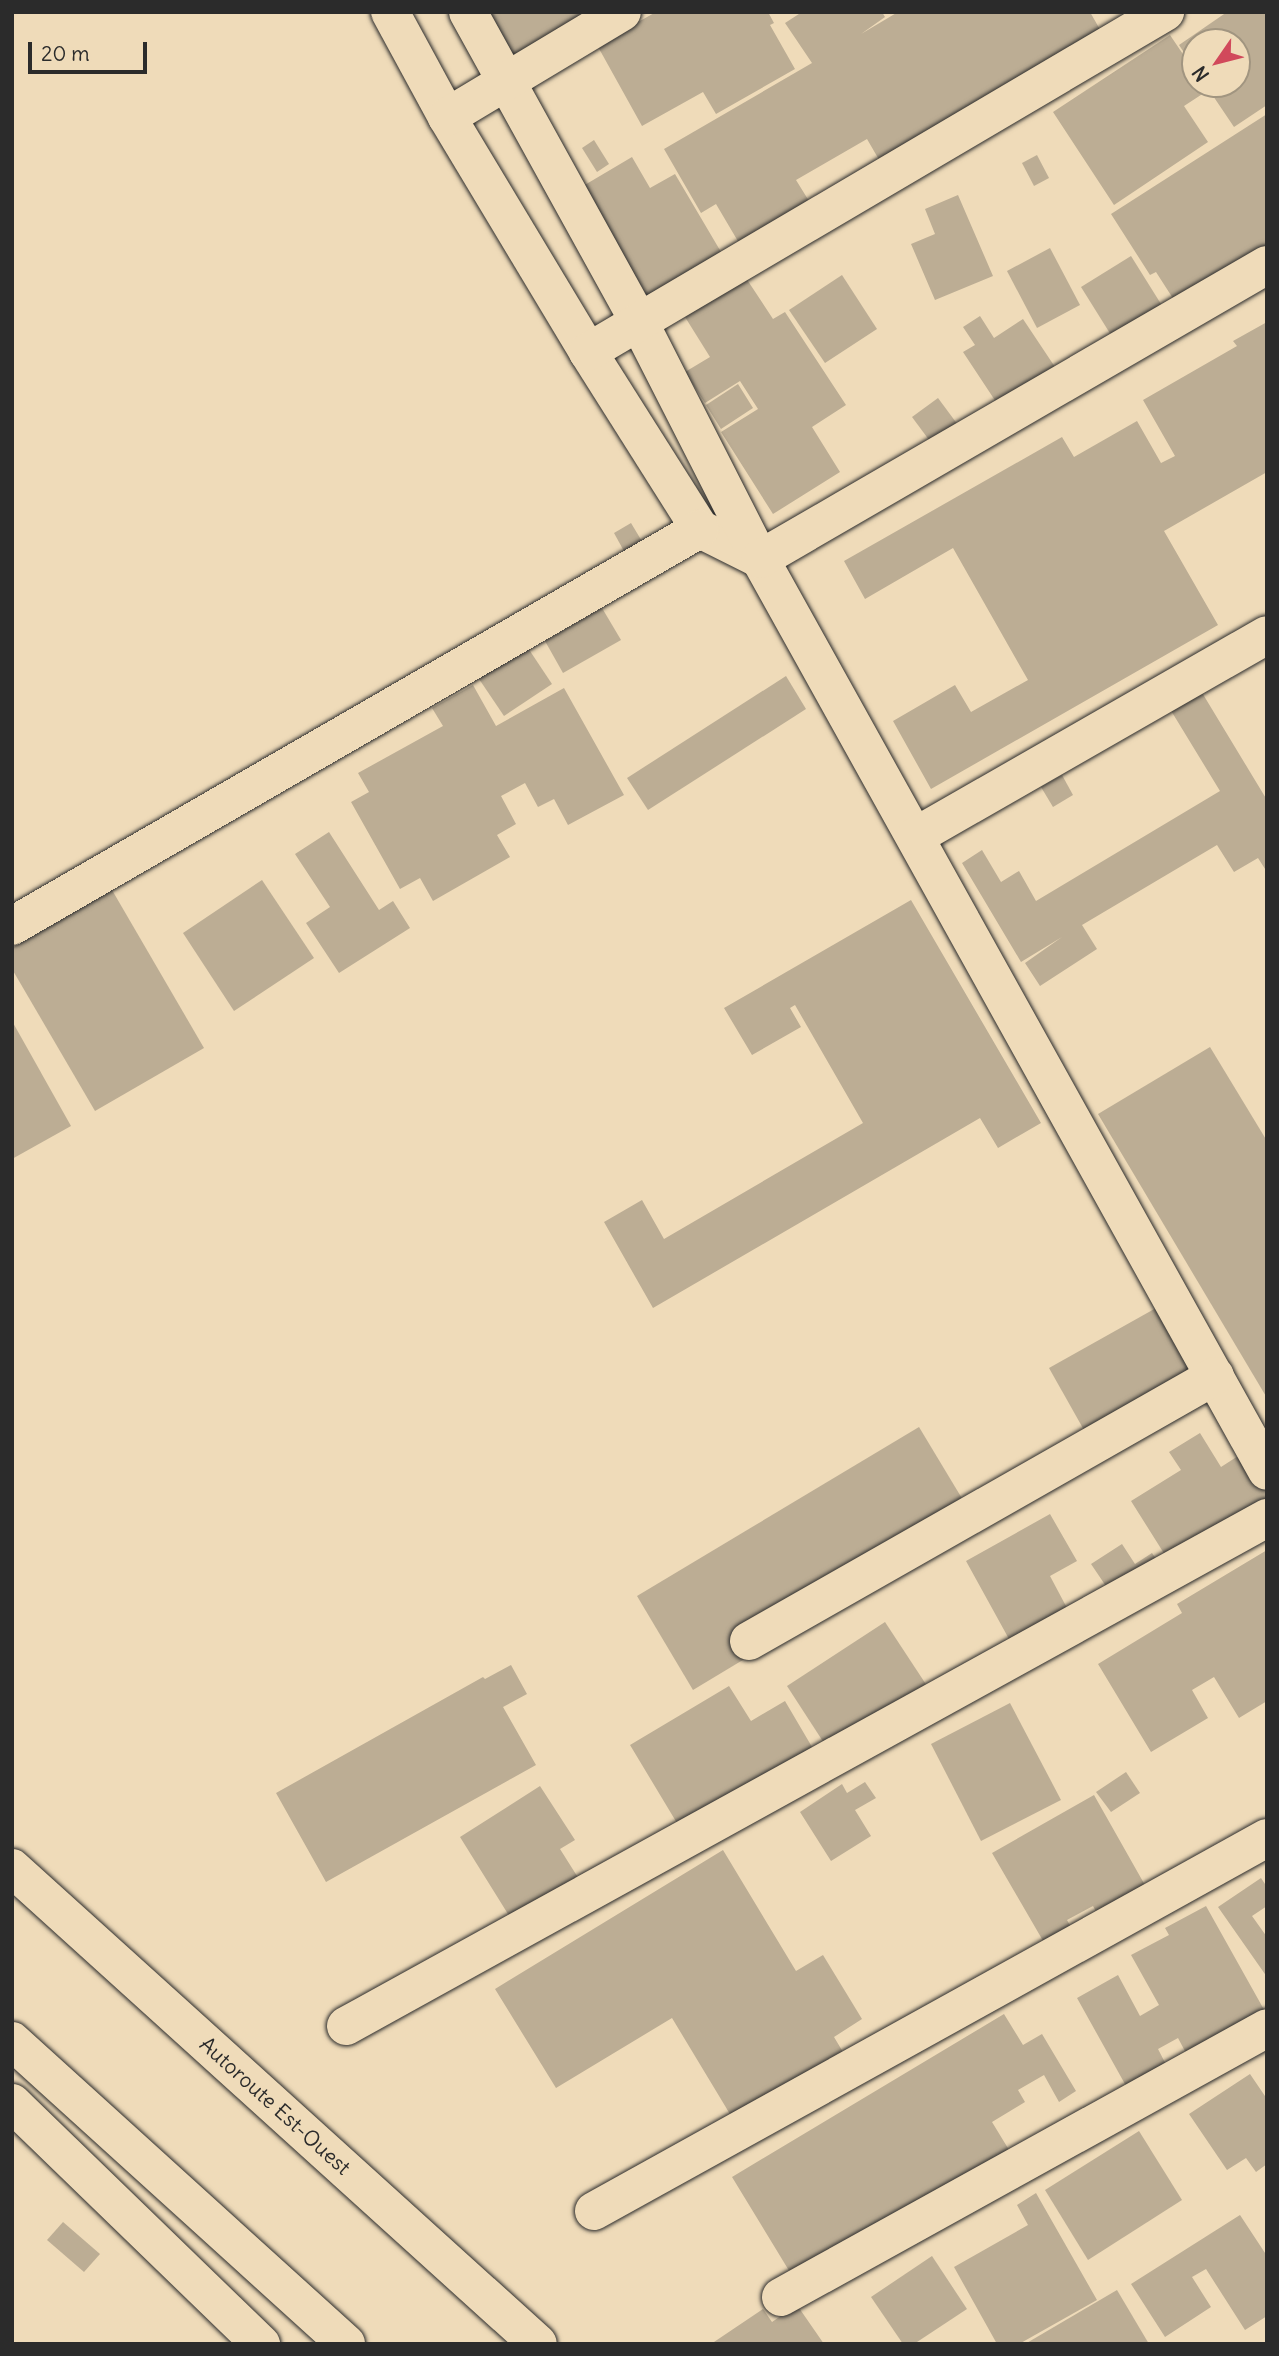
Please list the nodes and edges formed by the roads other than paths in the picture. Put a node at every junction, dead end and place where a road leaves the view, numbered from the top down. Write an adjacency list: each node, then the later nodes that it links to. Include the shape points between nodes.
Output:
1 (390, 12): 6 (main road)
2 (468, 12): 5 (main road)
3 (622, 12): 5 (main road)
4 (1165, 12): 8 (main road)
5 (507, 81): 6 (main road); 8 (main road)
6 (447, 117): 9 (main road)
7 (1267, 265): 11 (main road)
8 (639, 322): 9 (main road); 11 (main road)
9 (587, 352): 10 (main road)
10 (700, 529): 11 (main road); 14 (main road)
11 (760, 559): 13 (main road)
12 (1267, 635): 13 (main road)
13 (916, 836): 15 (main road)
14 (12, 926)
15 (1215, 1376): 16 (main road); 18 (main road)
16 (1264, 1461)
17 (1267, 1518): 21 (main road)
18 (749, 1641)
19 (1267, 1838): 25 (main road)
20 (12, 1868): 29 (main road, Autoroute Est-Ouest)
21 (346, 2026)
22 (1267, 2028): 26 (main road)
23 (12, 2041): 28 (main road)
24 (12, 2104): 27 (main road)
25 (594, 2211)
26 (781, 2297)
27 (261, 2344)
28 (346, 2344)
29 (538, 2344)

